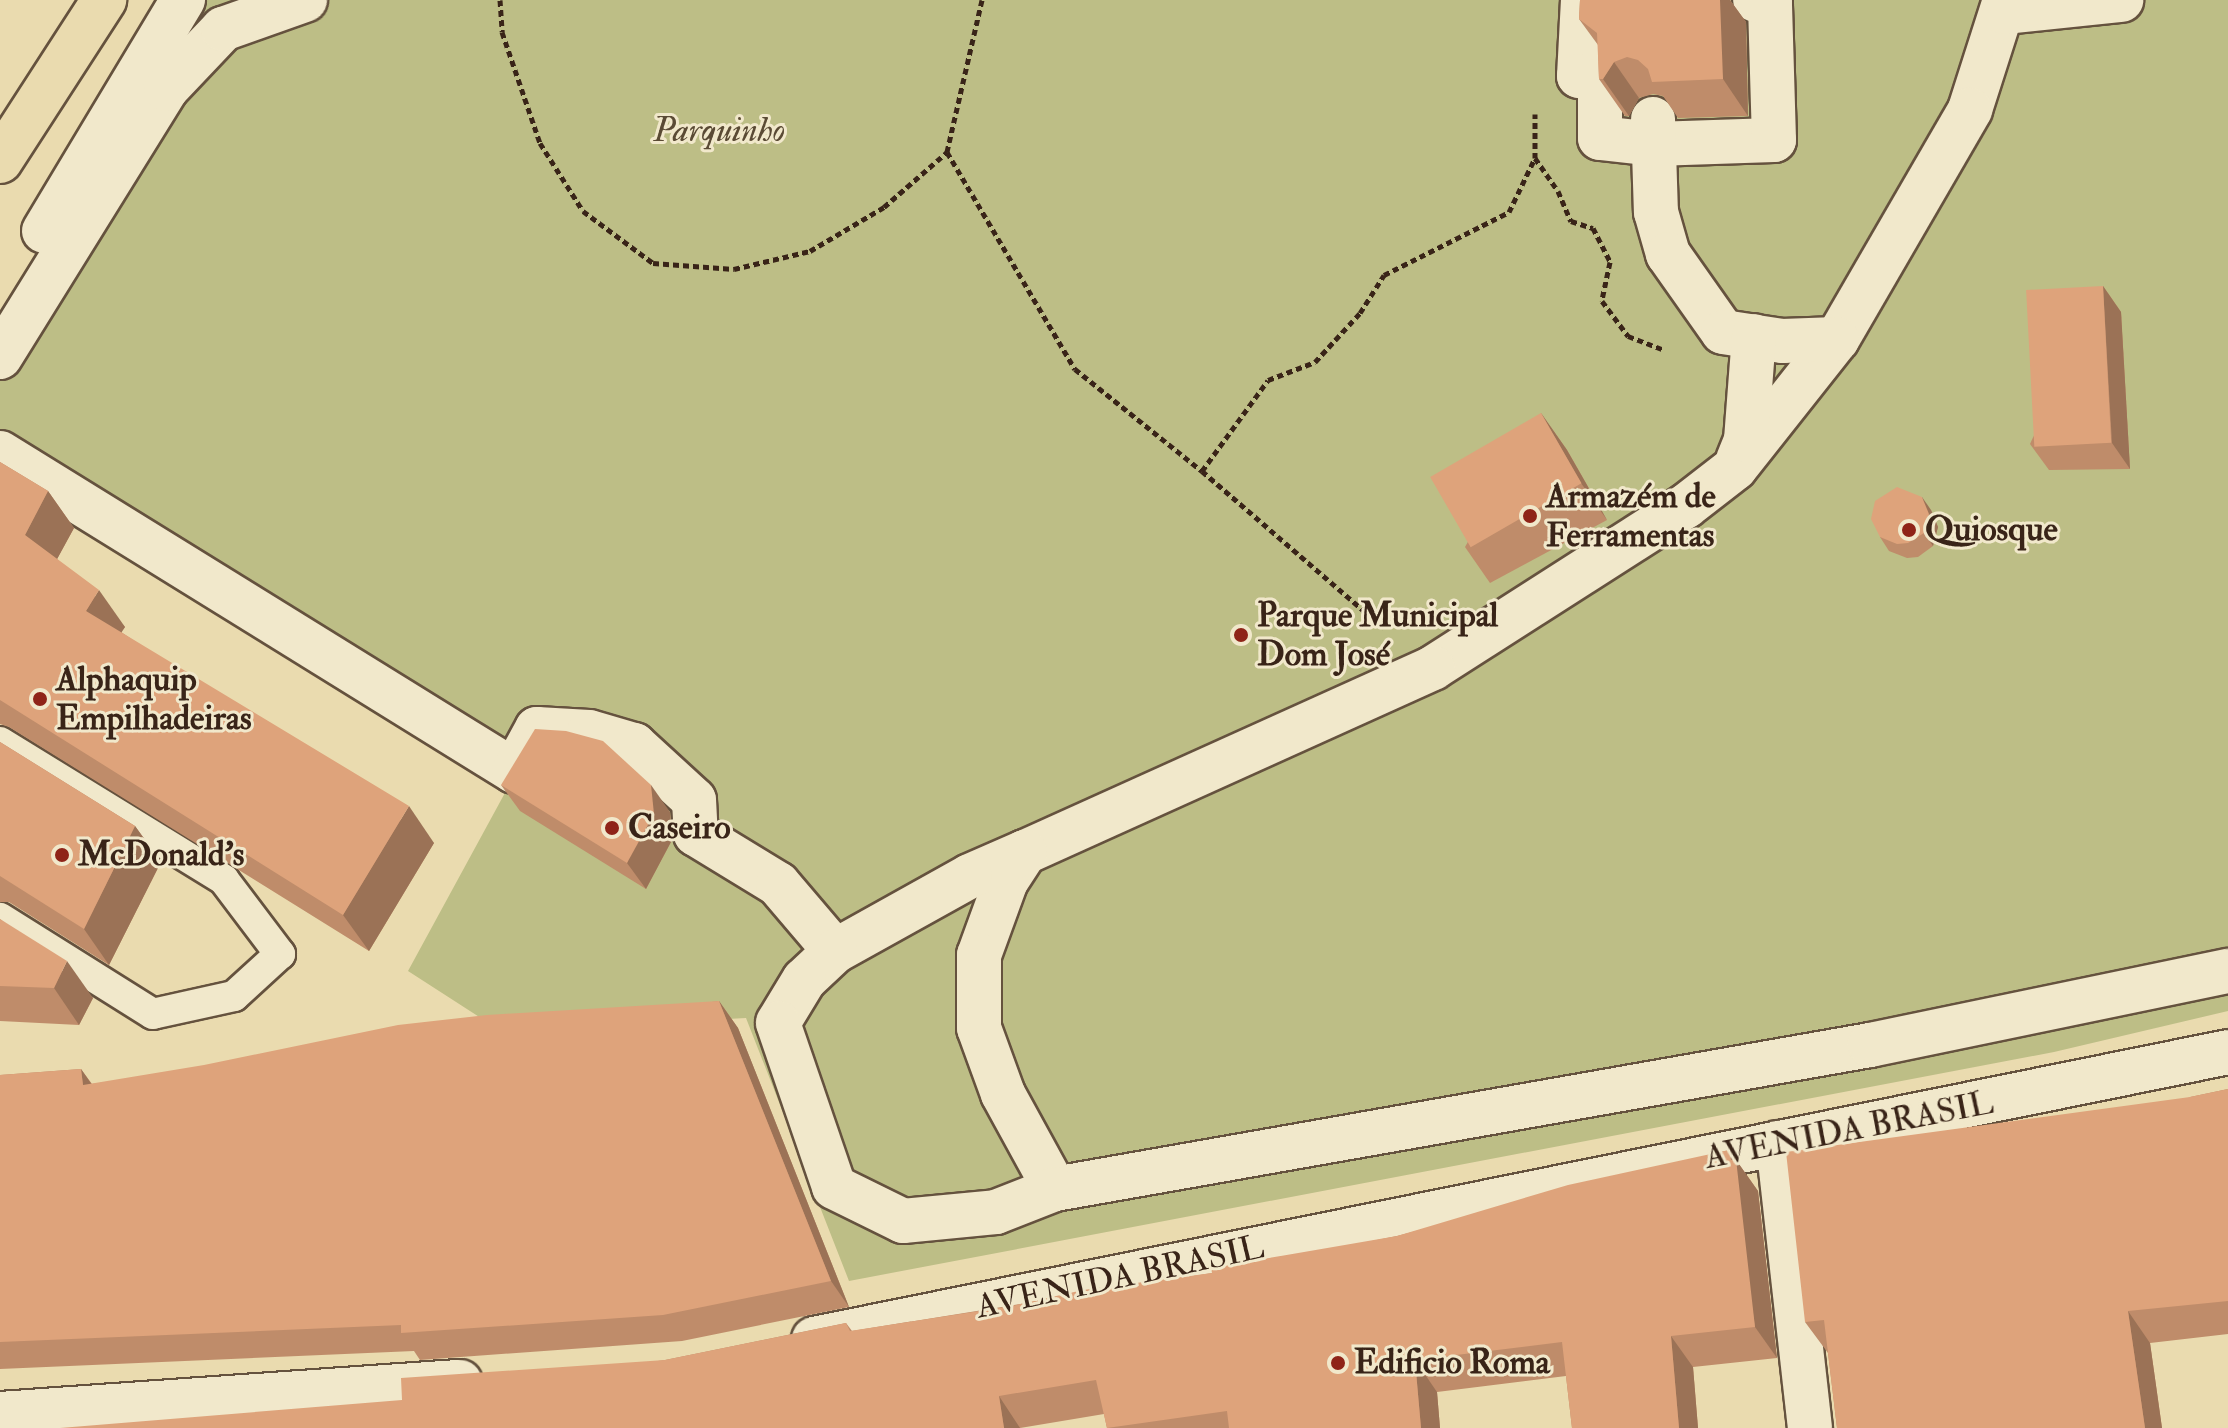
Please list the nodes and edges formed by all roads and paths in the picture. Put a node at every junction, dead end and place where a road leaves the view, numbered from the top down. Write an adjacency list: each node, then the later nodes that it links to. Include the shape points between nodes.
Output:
1 (104, 0): 13 (main road)
2 (183, 0): 14 (street)
3 (305, 0): 17 (street, via 223,29 166,89)
4 (500, 0): 12 (path, via 502,32 540,143 583,211 653,263 734,269 810,251 884,207)
5 (982, 0): 12 (path)
6 (1583, 0): 11 (street, via 1579,76 1600,80 1600,138)
7 (1755, 0): 11 (street, via 1770,2 1774,140)
8 (2121, 0): 9 (street)
9 (2004, 6): 16 (street, via 1970,110)
10 (1535, 98): 20 (path, via 1535,158 1509,212 1384,275 1360,313 1315,362 1268,380)
11 (1653, 132): 15 (street, via 1656,212 1668,254 1723,332)
12 (947, 152): 20 (path, via 1075,369)
13 (0, 161)
14 (0, 305)
15 (1754, 336): 16 (street); 19 (street, via 1746,440)
16 (1837, 339): 19 (street)
17 (0, 357)
18 (0, 453): 25 (street, via 514,771 537,729 589,732 634,745 694,800 696,834 778,884)
19 (1735, 468): 21 (street, via 1686,506)
20 (1202, 471): 21 (path)
21 (1433, 668): 23 (street)
22 (0, 742): 24 (lane, via 224,880 280,954 234,996 153,1014)
23 (1025, 852): 25 (street, via 970,876); 29 (street, via 1006,881 979,955 979,1028 1003,1094)
24 (0, 918)
25 (835, 951): 29 (street, via 804,980 778,1023 834,1187 903,1221 996,1212)
26 (2228, 971): 29 (street, via 1870,1045)
27 (2228, 1052): 28 (street, AVENIDA BRASIL)
28 (1778, 1143): 30 (street, AVENIDA BRASIL); 33 (street)
29 (1055, 1189)
30 (778, 1347)
31 (494, 1379): 32 (street)
32 (0, 1414)
33 (1810, 1428)

